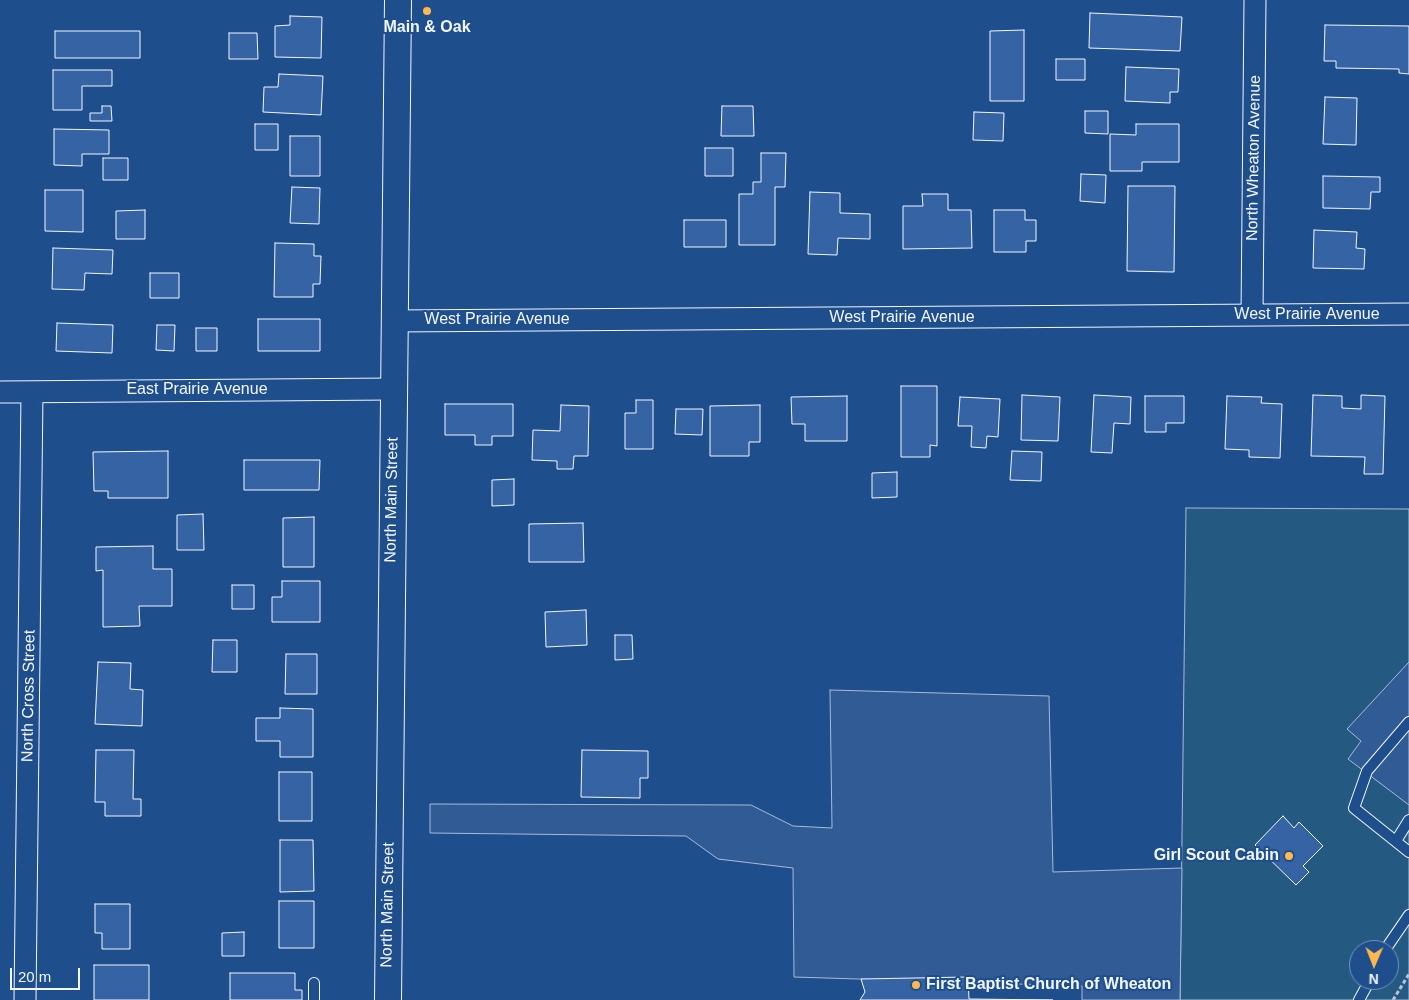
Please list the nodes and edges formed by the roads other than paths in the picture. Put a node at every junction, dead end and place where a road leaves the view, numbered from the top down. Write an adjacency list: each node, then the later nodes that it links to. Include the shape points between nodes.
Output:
1 (398, 0): 5 (street, North Main Street)
2 (1255, 0): 4 (street, North Wheaton Avenue)
3 (1409, 314): 4 (street, West Prairie Avenue)
4 (1252, 315): 5 (street, West Prairie Avenue)
5 (394, 321): 6 (street, North Main Street)
6 (394, 389): 8 (street, East Prairie Avenue); 18 (street, North Main Street)
7 (0, 392): 8 (street, East Prairie Avenue)
8 (32, 392): 16 (street, North Cross Street)
9 (1409, 722): 11 (lane, via 1367,771 1354,808)
10 (1409, 820): 11 (lane)
11 (1396, 841): 12 (lane)
12 (1409, 852)
13 (1409, 915): 14 (lane)
14 (1392, 940)
15 (314, 983): 17 (lane)
16 (25, 1000)
17 (314, 1000)
18 (388, 1000)

